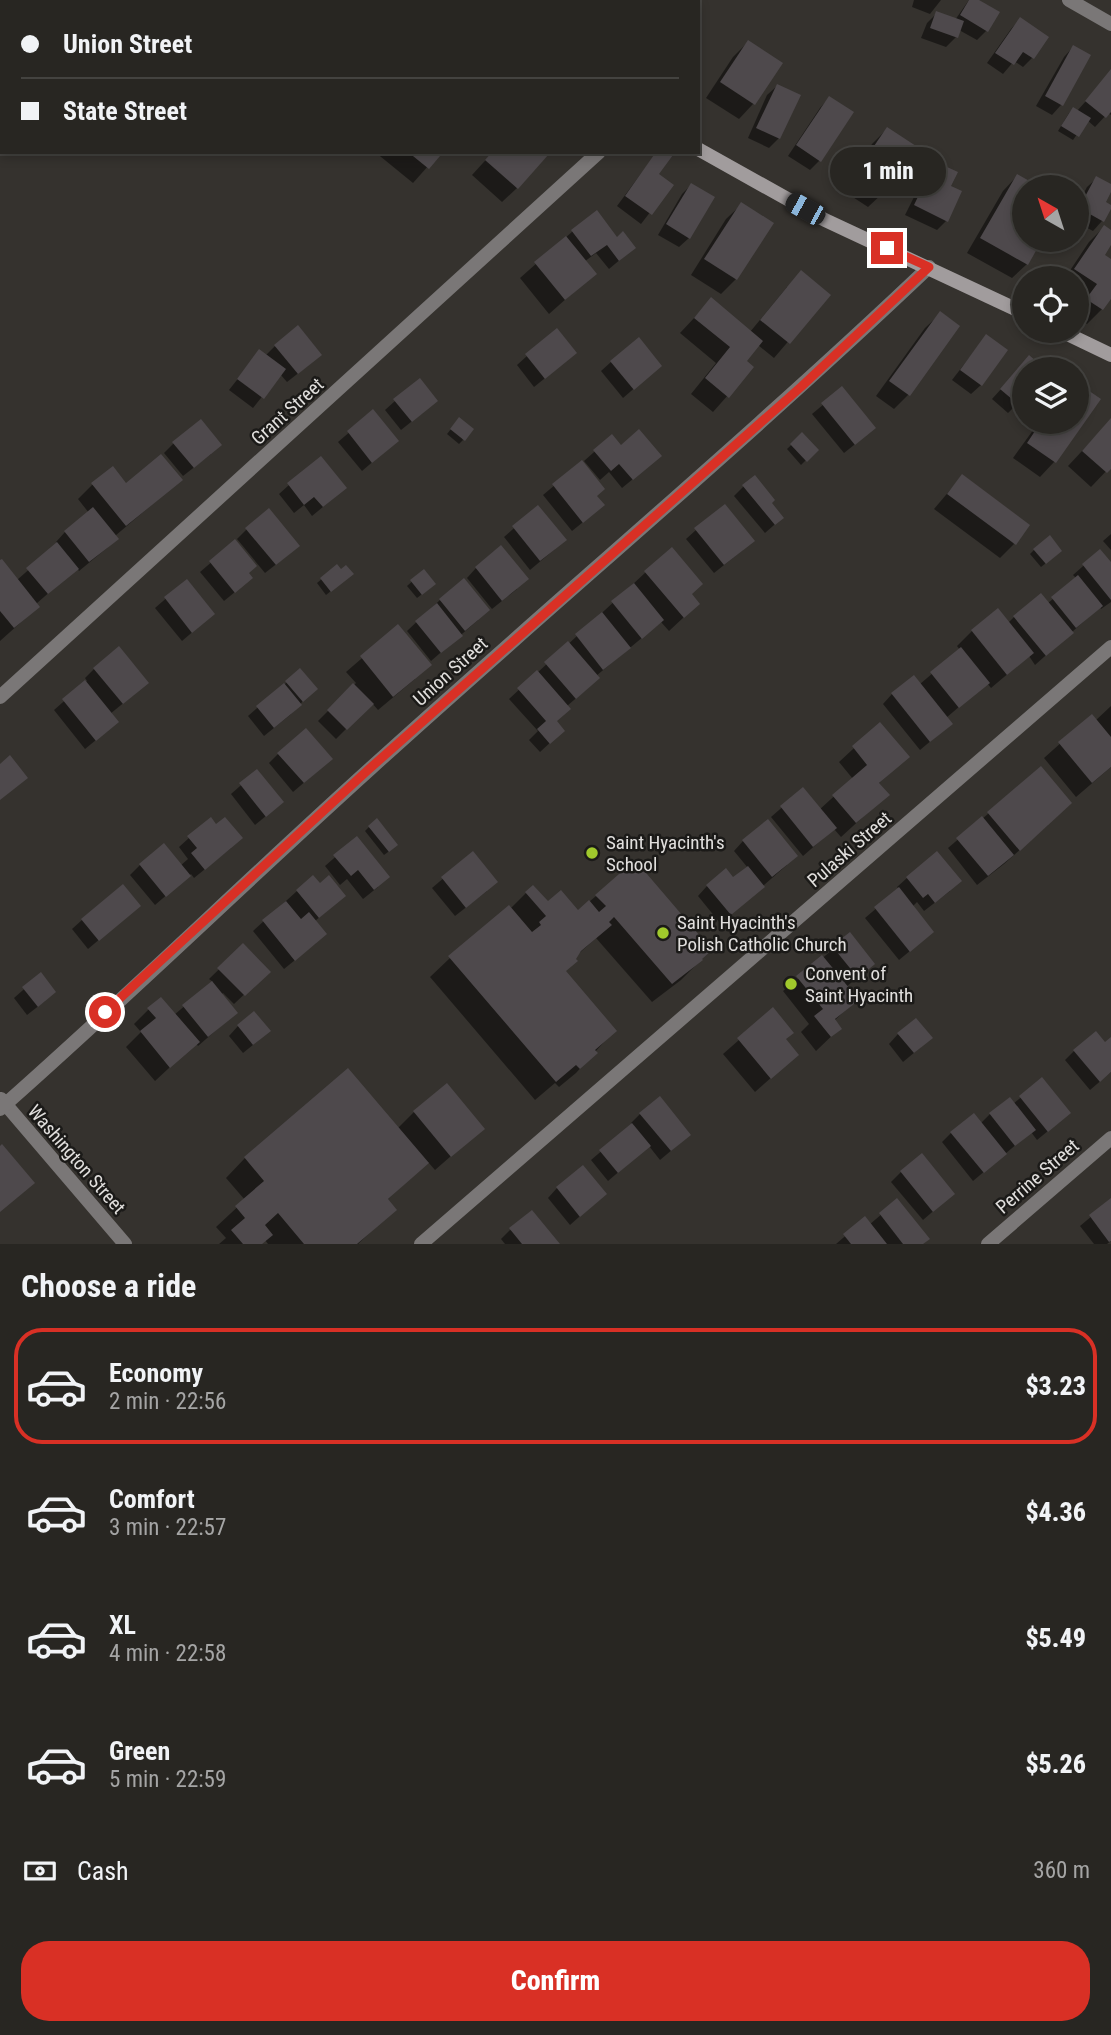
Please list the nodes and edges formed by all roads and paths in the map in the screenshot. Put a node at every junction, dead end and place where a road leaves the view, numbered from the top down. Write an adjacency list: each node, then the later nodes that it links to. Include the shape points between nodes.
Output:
1 (1069, 0): 2 (street)
2 (1111, 24)
3 (700, 150): 5 (main road, via 825,220)
4 (597, 154): 10 (street, Grant Street)
5 (929, 267): 6 (main road); 11 (street, Union Street)
6 (1012, 307)
7 (1086, 343): 8 (main road)
8 (1111, 355)
9 (1111, 647): 14 (street, Pulaski Street)
10 (0, 697)
11 (2, 1104): 13 (street, Washington Street)
12 (1111, 1138): 15 (street, Perrine Street)
13 (125, 1244)
14 (421, 1244)
15 (988, 1244)

